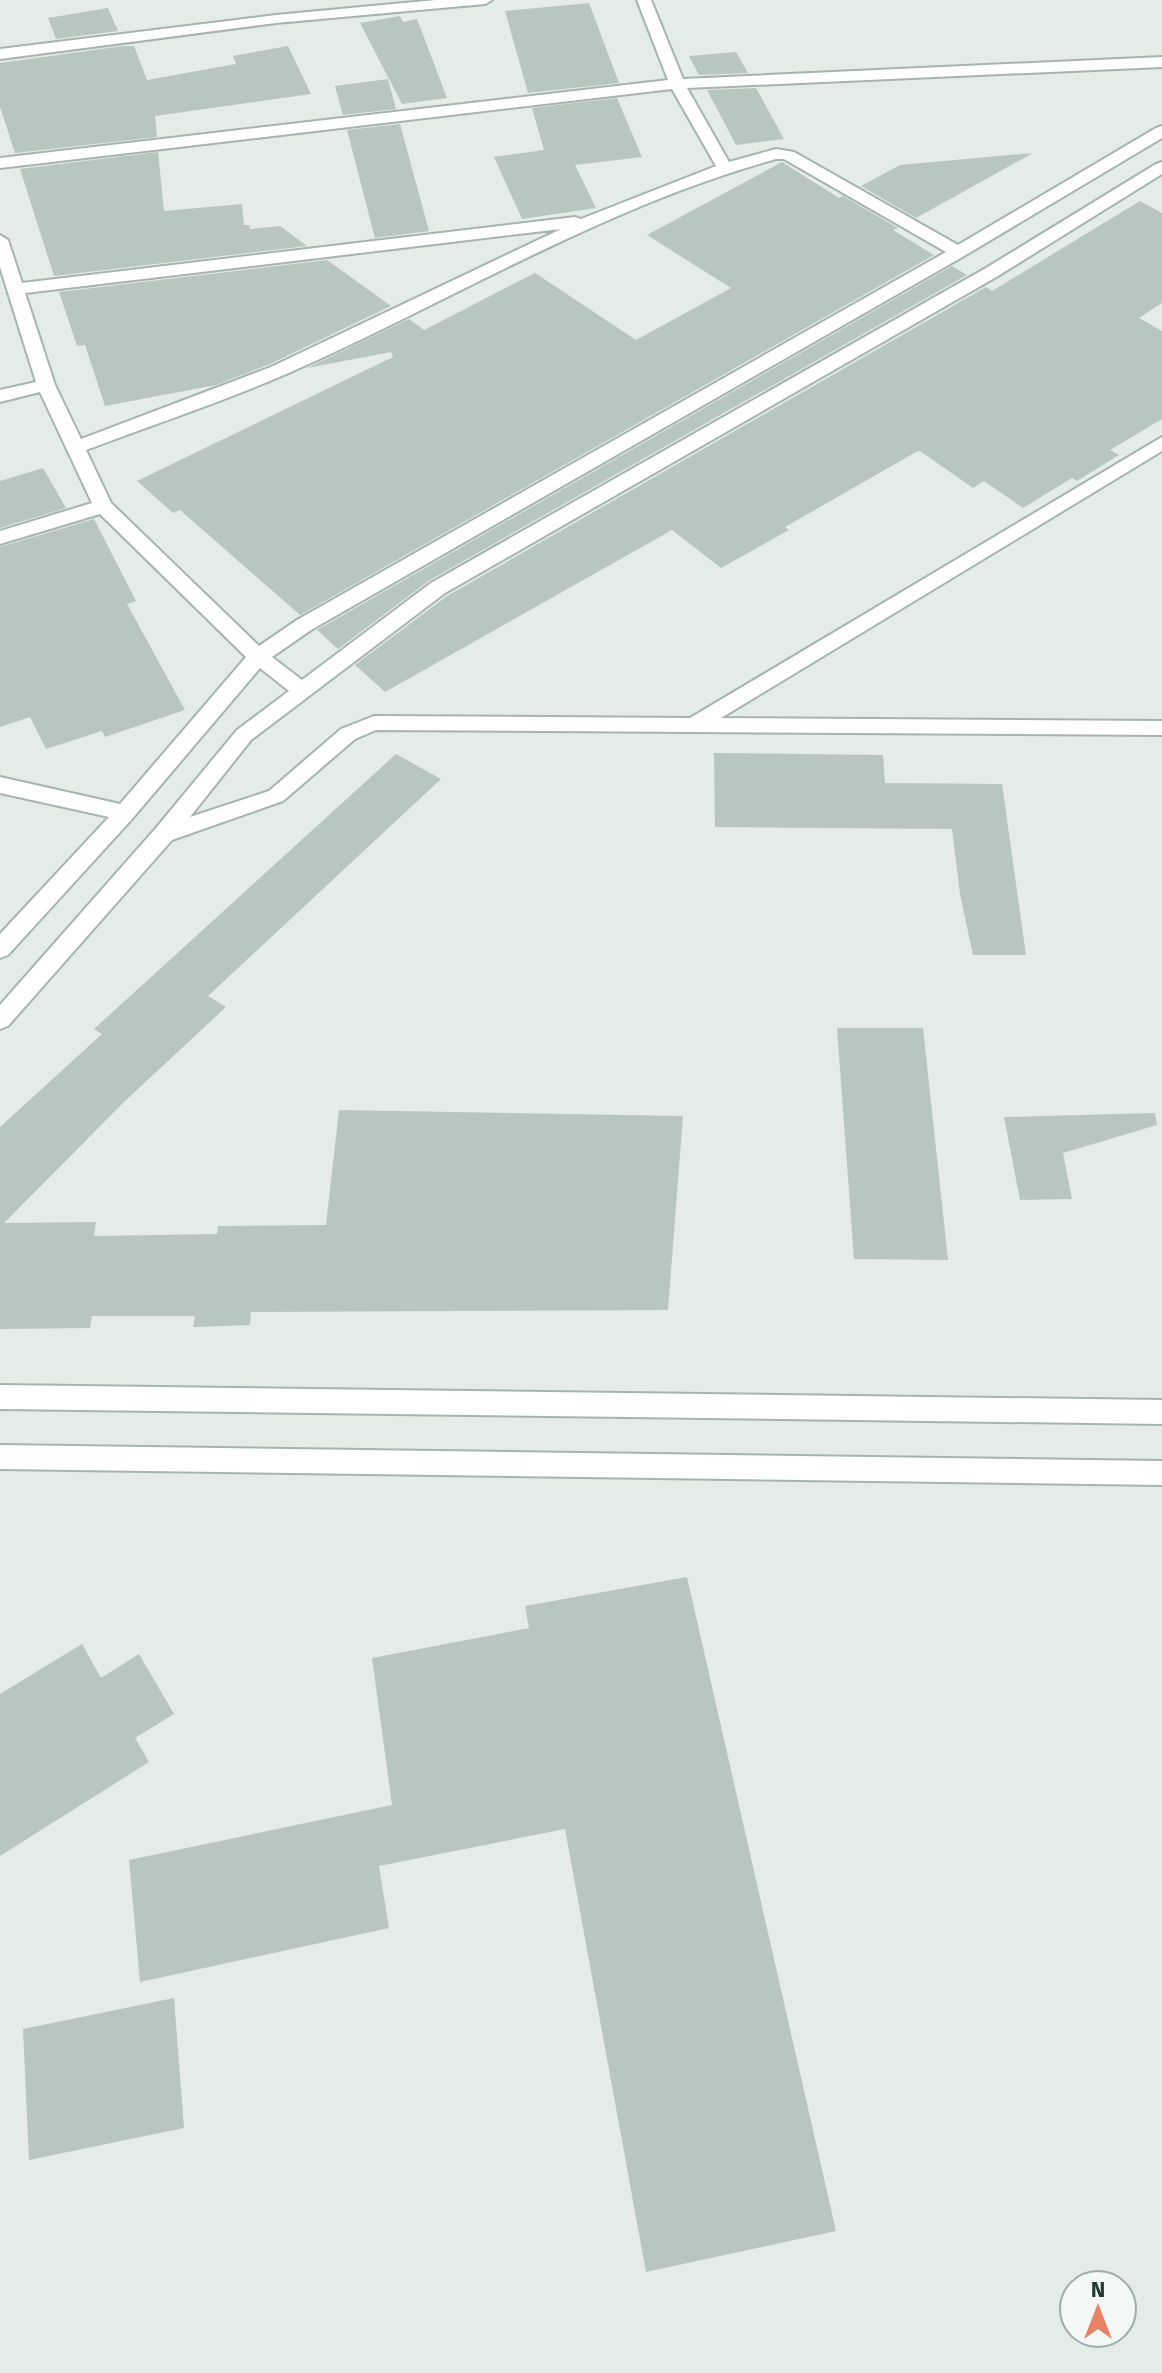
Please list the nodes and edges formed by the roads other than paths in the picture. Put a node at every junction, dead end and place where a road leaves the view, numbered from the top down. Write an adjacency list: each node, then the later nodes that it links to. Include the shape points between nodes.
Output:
1 (485, 0): 3 (street, via 276,19)
2 (644, 0): 5 (street)
3 (0, 54)
4 (1162, 62): 5 (street)
5 (677, 84): 7 (street); 9 (street)
6 (1162, 131): 12 (street)
7 (0, 163)
8 (1162, 167): 21 (street, via 992,272 438,588)
9 (725, 168): 10 (street); 12 (street, via 788,155)
10 (594, 219): 13 (street); 17 (street, via 277,371)
11 (2, 252): 13 (street)
12 (958, 252): 20 (street, via 304,625)
13 (17, 289): 14 (street)
14 (46, 385): 15 (street); 17 (street)
15 (0, 396)
16 (1162, 443): 22 (street)
17 (75, 448): 18 (street)
18 (103, 506): 19 (street); 20 (street)
19 (0, 538)
20 (258, 657): 21 (street); 25 (street)
21 (304, 692): 26 (street, via 244,735)
22 (697, 723): 23 (street); 26 (street, via 374,723 348,734 276,796)
23 (1162, 728)
24 (0, 785): 25 (street)
25 (125, 813): 27 (street)
26 (164, 834): 28 (street)
27 (0, 949)
28 (0, 1020)
29 (0, 1397): 30 (street)
30 (1162, 1412)
31 (0, 1457): 32 (street)
32 (1162, 1473)

